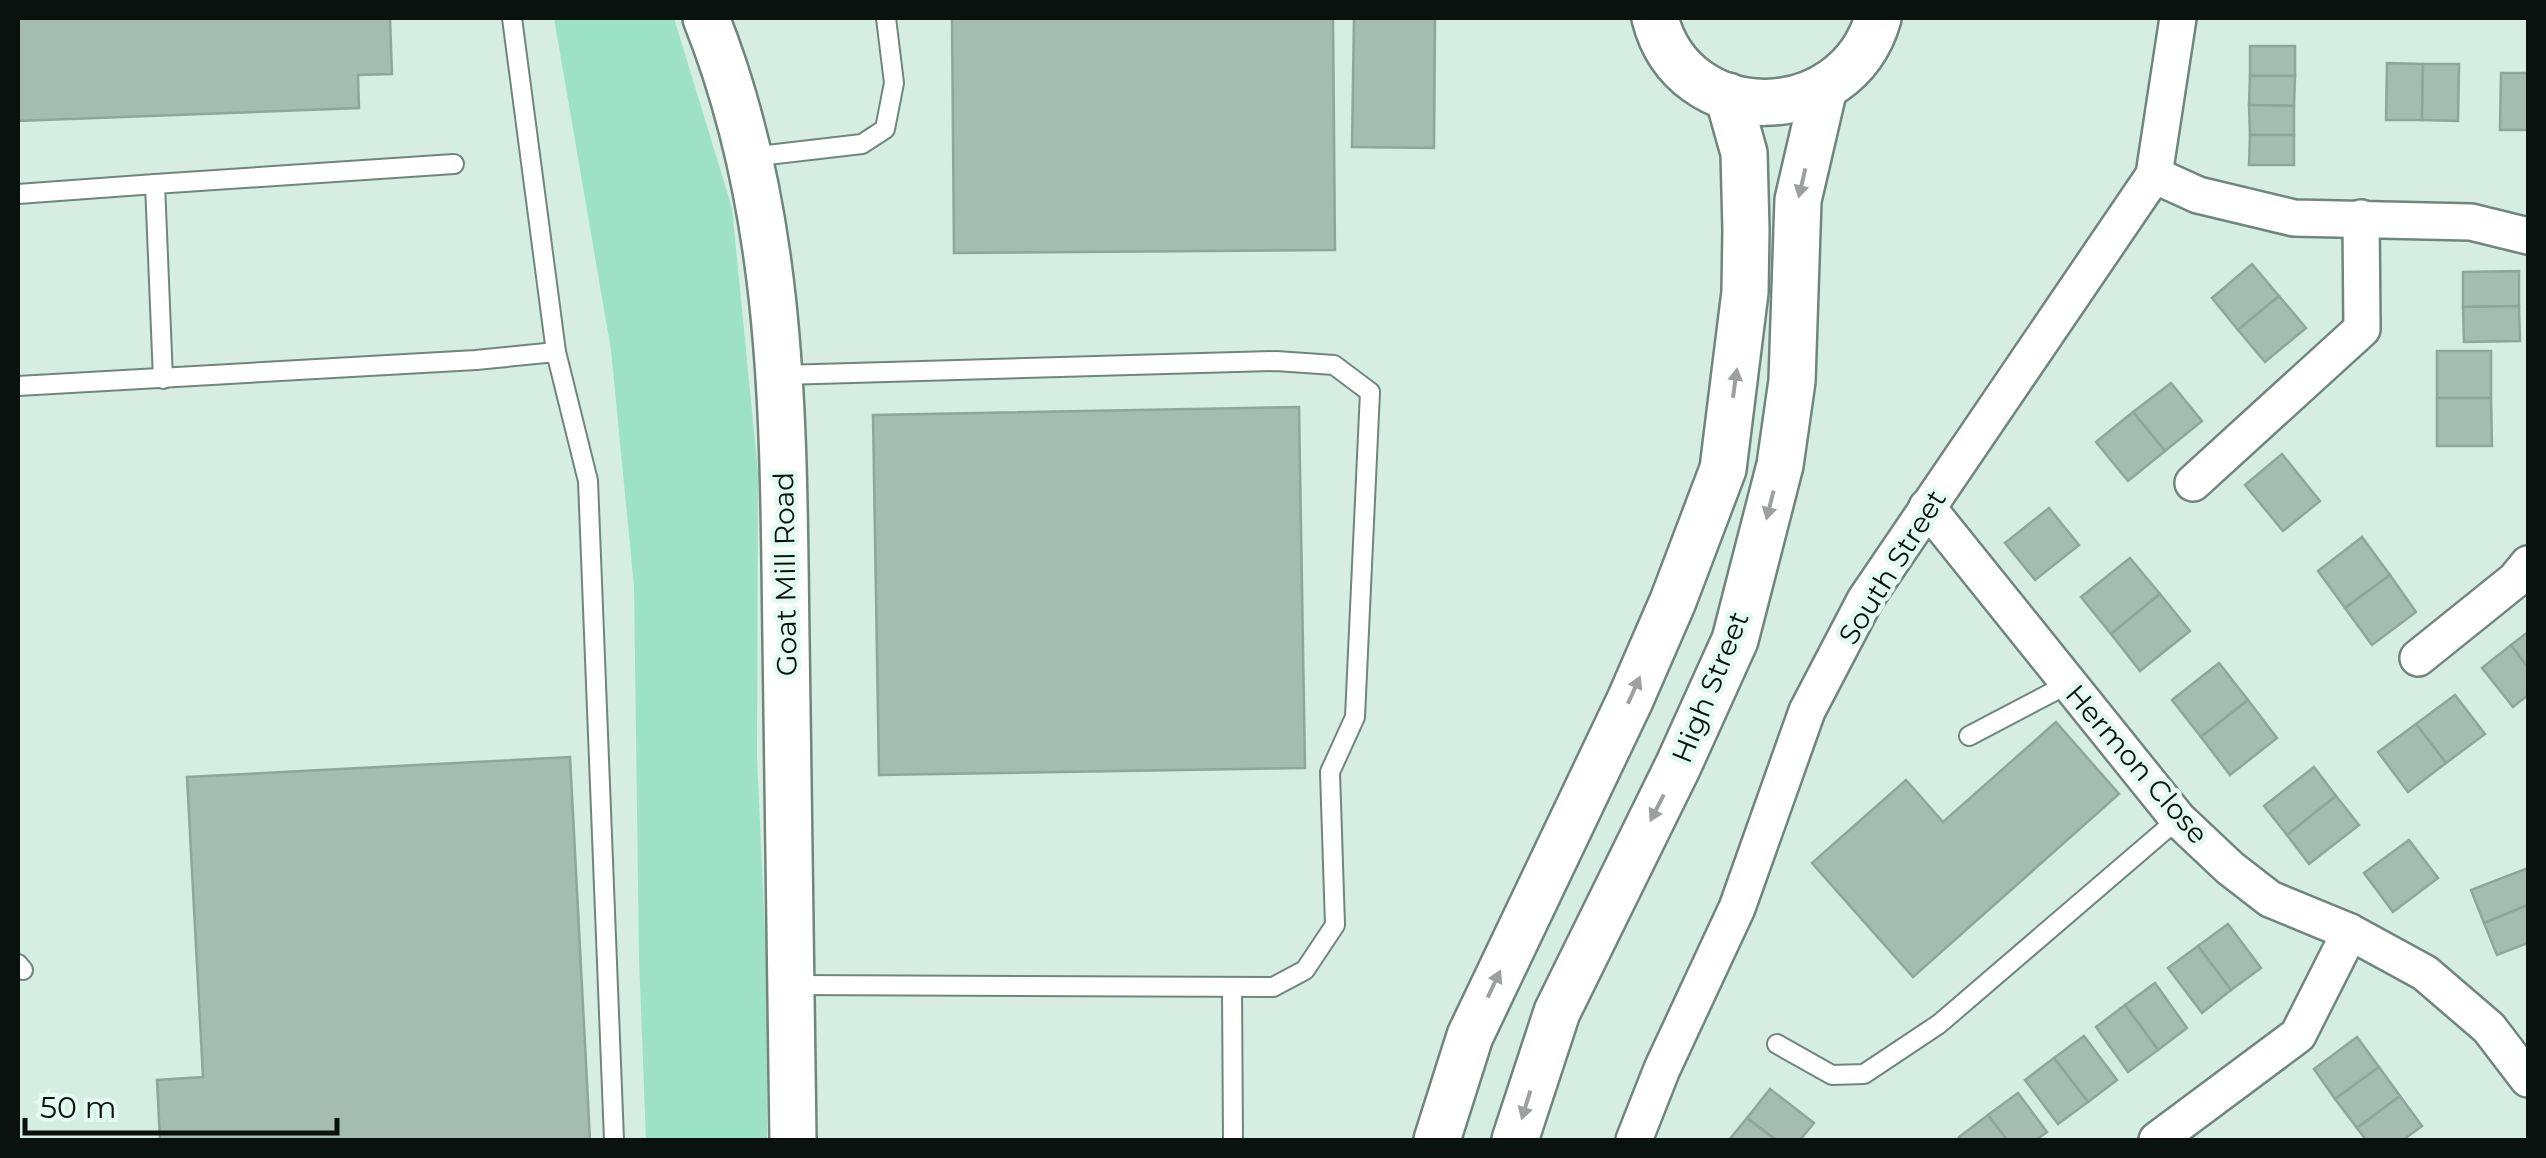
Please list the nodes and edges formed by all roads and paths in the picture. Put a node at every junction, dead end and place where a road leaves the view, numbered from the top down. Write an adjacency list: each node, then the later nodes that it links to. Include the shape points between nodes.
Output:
1 (512, 18): 16 (lane)
2 (706, 18): 9 (street, Goat Mill Road)
3 (886, 18): 9 (lane, via 894,82 886,129 862,144)
4 (1656, 18): 8 (street, via 1674,58 1695,79)
5 (2178, 18): 11 (street, South Street)
6 (1882, 20): 7 (street, via 1858,59)
7 (1824, 88): 8 (street, via 1781,103); 36 (street, High Street, one-way to 36, via 1798,200 1792,381 1780,465 1735,640 1557,1012)
8 (1728, 96): 35 (street, one-way to 8, via 1470,1036 1674,601 1723,469 1746,230 1744,153)
9 (750, 158): 17 (street, Goat Mill Road)
10 (454, 164): 12 (lane)
11 (2154, 176): 14 (street, via 2198,195 2294,218); 21 (street, South Street)
12 (155, 184): 13 (lane); 18 (lane)
13 (18, 194)
14 (2361, 218): 15 (street, via 2471,222); 20 (street, via 2362,329)
15 (2528, 236)
16 (556, 352): 18 (lane); 32 (lane, via 588,481)
17 (782, 375): 28 (street, Goat Mill Road); 29 (lane, via 1276,361 1334,365 1370,392 1355,717 1330,772 1336,925 1305,970 1274,987)
18 (163, 379): 19 (lane)
19 (18, 386)
20 (2193, 483)
21 (1927, 507): 24 (street, Hermon Close); 37 (street, South Street, via 1865,600 1807,712 1737,908)
22 (2528, 564): 23 (street)
23 (2418, 658)
24 (2068, 684): 25 (lane); 26 (street, Hermon Close)
25 (1969, 736)
26 (2178, 819): 27 (street, Hermon Close, via 2270,900); 30 (lane, via 1939,1024 1864,1074 1832,1075)
27 (2350, 932): 31 (street, Hermon Close, via 2425,973 2489,1028); 38 (street, via 2298,1035)
28 (791, 984): 29 (lane); 33 (street, Goat Mill Road)
29 (1232, 987): 34 (lane)
30 (1777, 1044)
31 (2528, 1078)
32 (614, 1140)
33 (793, 1140)
34 (1234, 1140)
35 (1436, 1140)
36 (1515, 1140)
37 (1634, 1140)
38 (2157, 1140)

